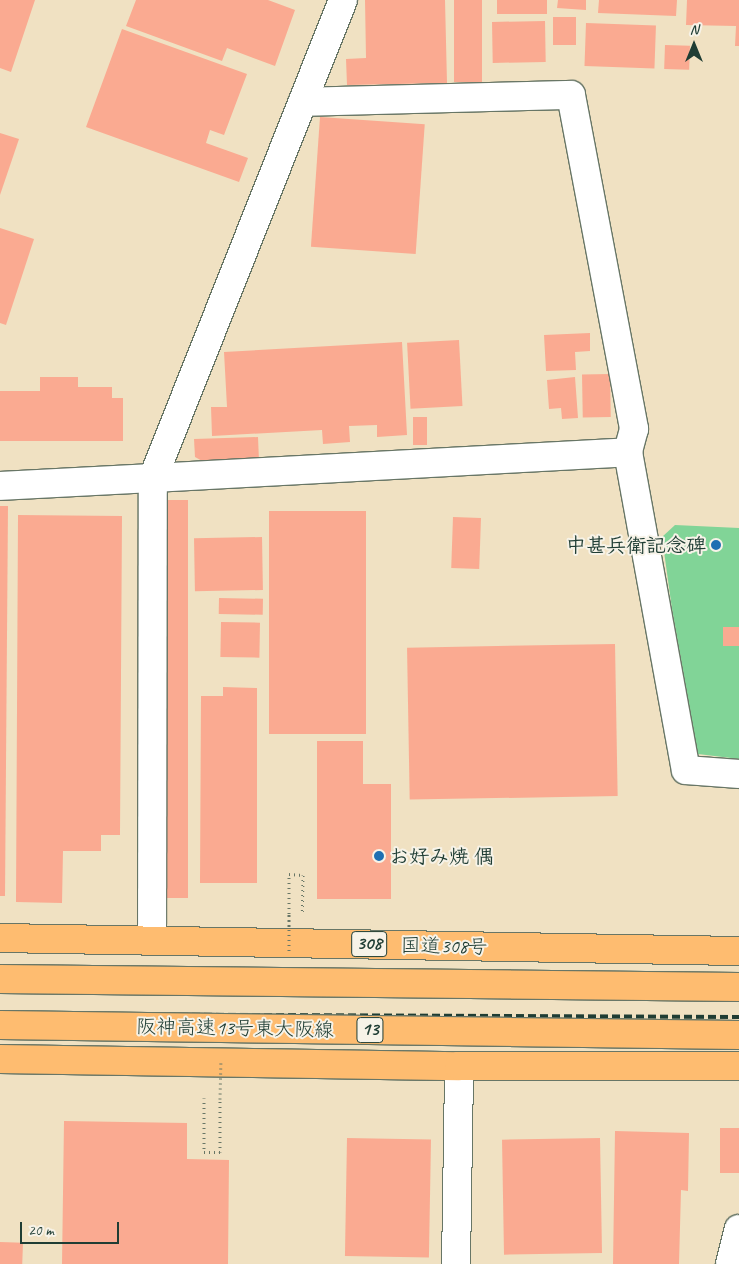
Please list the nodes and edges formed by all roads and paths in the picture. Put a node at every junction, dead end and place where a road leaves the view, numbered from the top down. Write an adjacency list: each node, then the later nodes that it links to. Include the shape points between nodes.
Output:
1 (343, 0): 2 (street)
2 (303, 102): 3 (street, via 571,95 634,429); 4 (street)
3 (628, 452): 4 (street); 6 (street, via 686,770)
4 (153, 478): 5 (street); 10 (street)
5 (0, 486)
6 (739, 774)
7 (289, 914): 8 (path, via 289,874 303,875)
8 (302, 915)
9 (0, 938): 10 (highway, 国道308号 / 308)
10 (152, 941): 11 (highway, 国道308号 / 308)
11 (739, 951)
12 (0, 979): 13 (highway, bridge)
13 (739, 987)
14 (0, 1025): 15 (highway, 阪神高速13号東大阪線 / 13, bridge)
15 (739, 1035)
16 (0, 1059): 17 (highway)
17 (459, 1066): 18 (highway); 22 (street)
18 (739, 1066)
19 (204, 1098): 20 (path, via 204,1152 220,1152)
20 (220, 1099)
21 (739, 1229): 23 (street)
22 (456, 1264)
23 (730, 1264)

